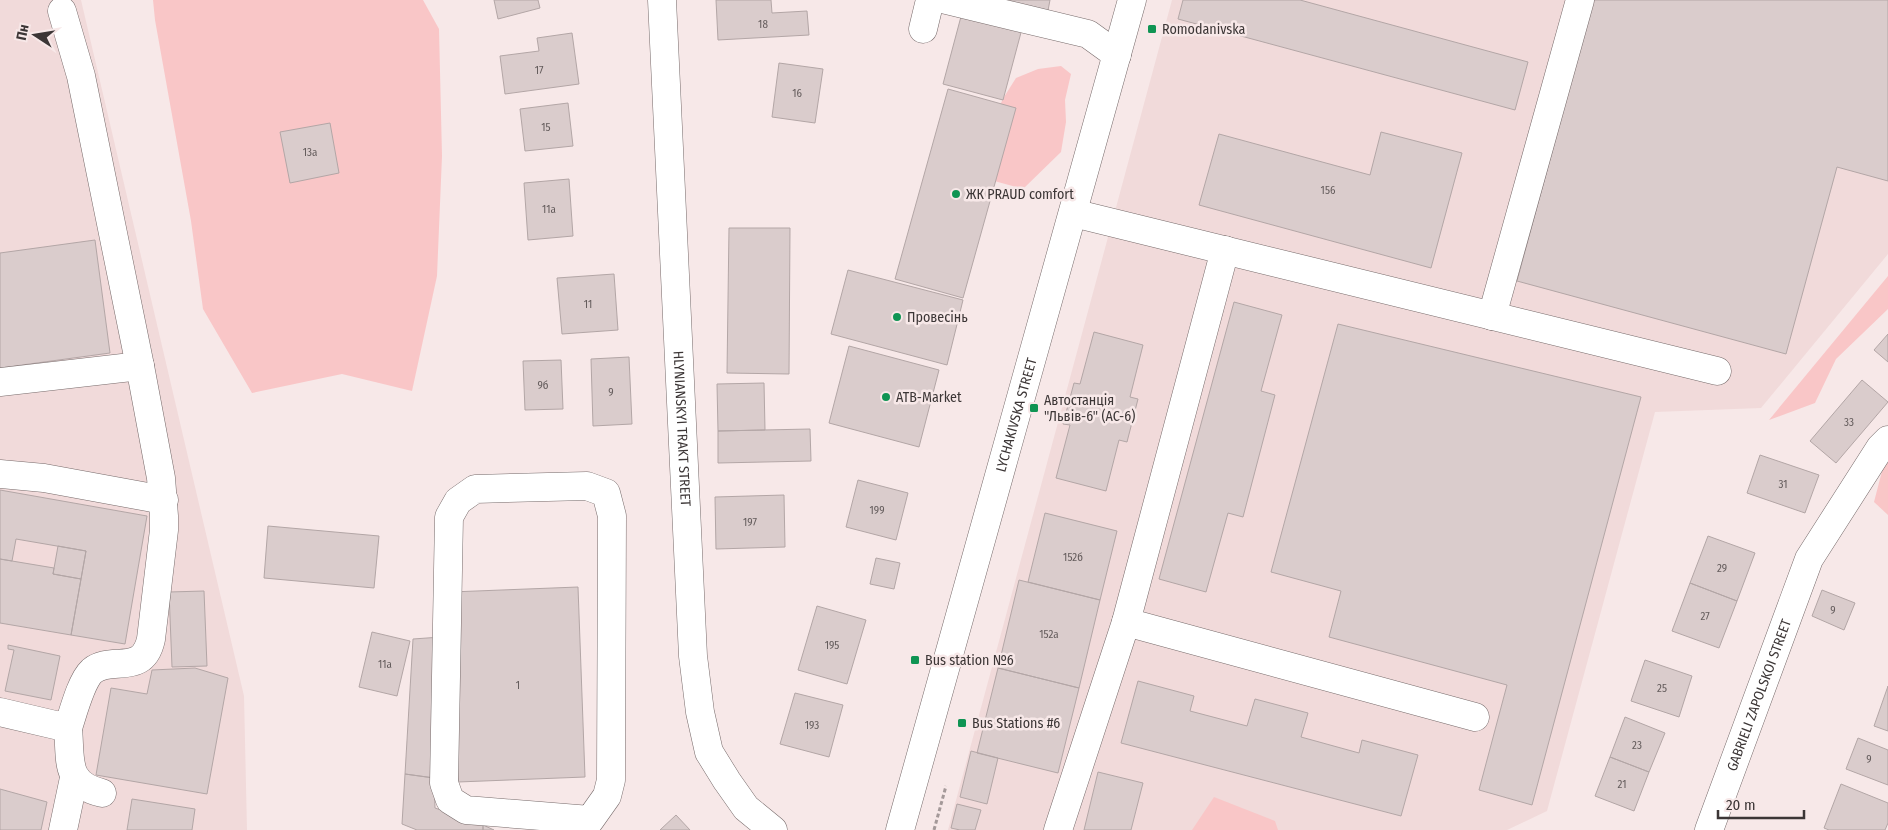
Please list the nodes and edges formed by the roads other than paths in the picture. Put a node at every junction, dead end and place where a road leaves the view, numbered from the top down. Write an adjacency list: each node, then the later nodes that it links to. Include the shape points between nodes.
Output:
1 (662, 0): 26 (main road, HLYNIANSKYI TRAKT STREET, via 693,656 700,712 710,752 726,781 746,808)
2 (930, 0): 7 (main road)
3 (946, 0): 8 (main road, via 1088,34)
4 (1132, 0): 8 (main road, LYCHAKIVSKA STREET)
5 (1580, 0): 11 (main road)
6 (62, 10): 12 (main road, via 81,76)
7 (923, 29)
8 (1117, 55): 9 (main road, LYCHAKIVSKA STREET)
9 (1073, 213): 10 (main road); 27 (main road, LYCHAKIVSKA STREET)
10 (1225, 250): 11 (main road); 18 (main road)
11 (1492, 316): 13 (main road)
12 (140, 366): 14 (main road); 17 (main road)
13 (1717, 371)
14 (0, 382)
15 (1888, 440): 29 (main road, GABRIELI ZAPOLSKOI STREET, via 1809,560)
16 (0, 474): 17 (main road, via 44,478)
17 (164, 500): 21 (main road, via 164,530 149,646 131,663 101,666 91,672)
18 (1126, 622): 20 (main road); 28 (main road)
19 (0, 712): 21 (main road)
20 (1475, 717)
21 (68, 728): 22 (main road)
22 (74, 778): 23 (main road, via 82,786); 25 (main road)
23 (102, 793)
24 (594, 825): 24 (main road, via 611,780 612,516 606,493 587,486 475,489 458,500 449,517 444,783 450,800 466,810)
25 (63, 830)
26 (773, 830)
27 (900, 830)
28 (1058, 830)
29 (1709, 830)

